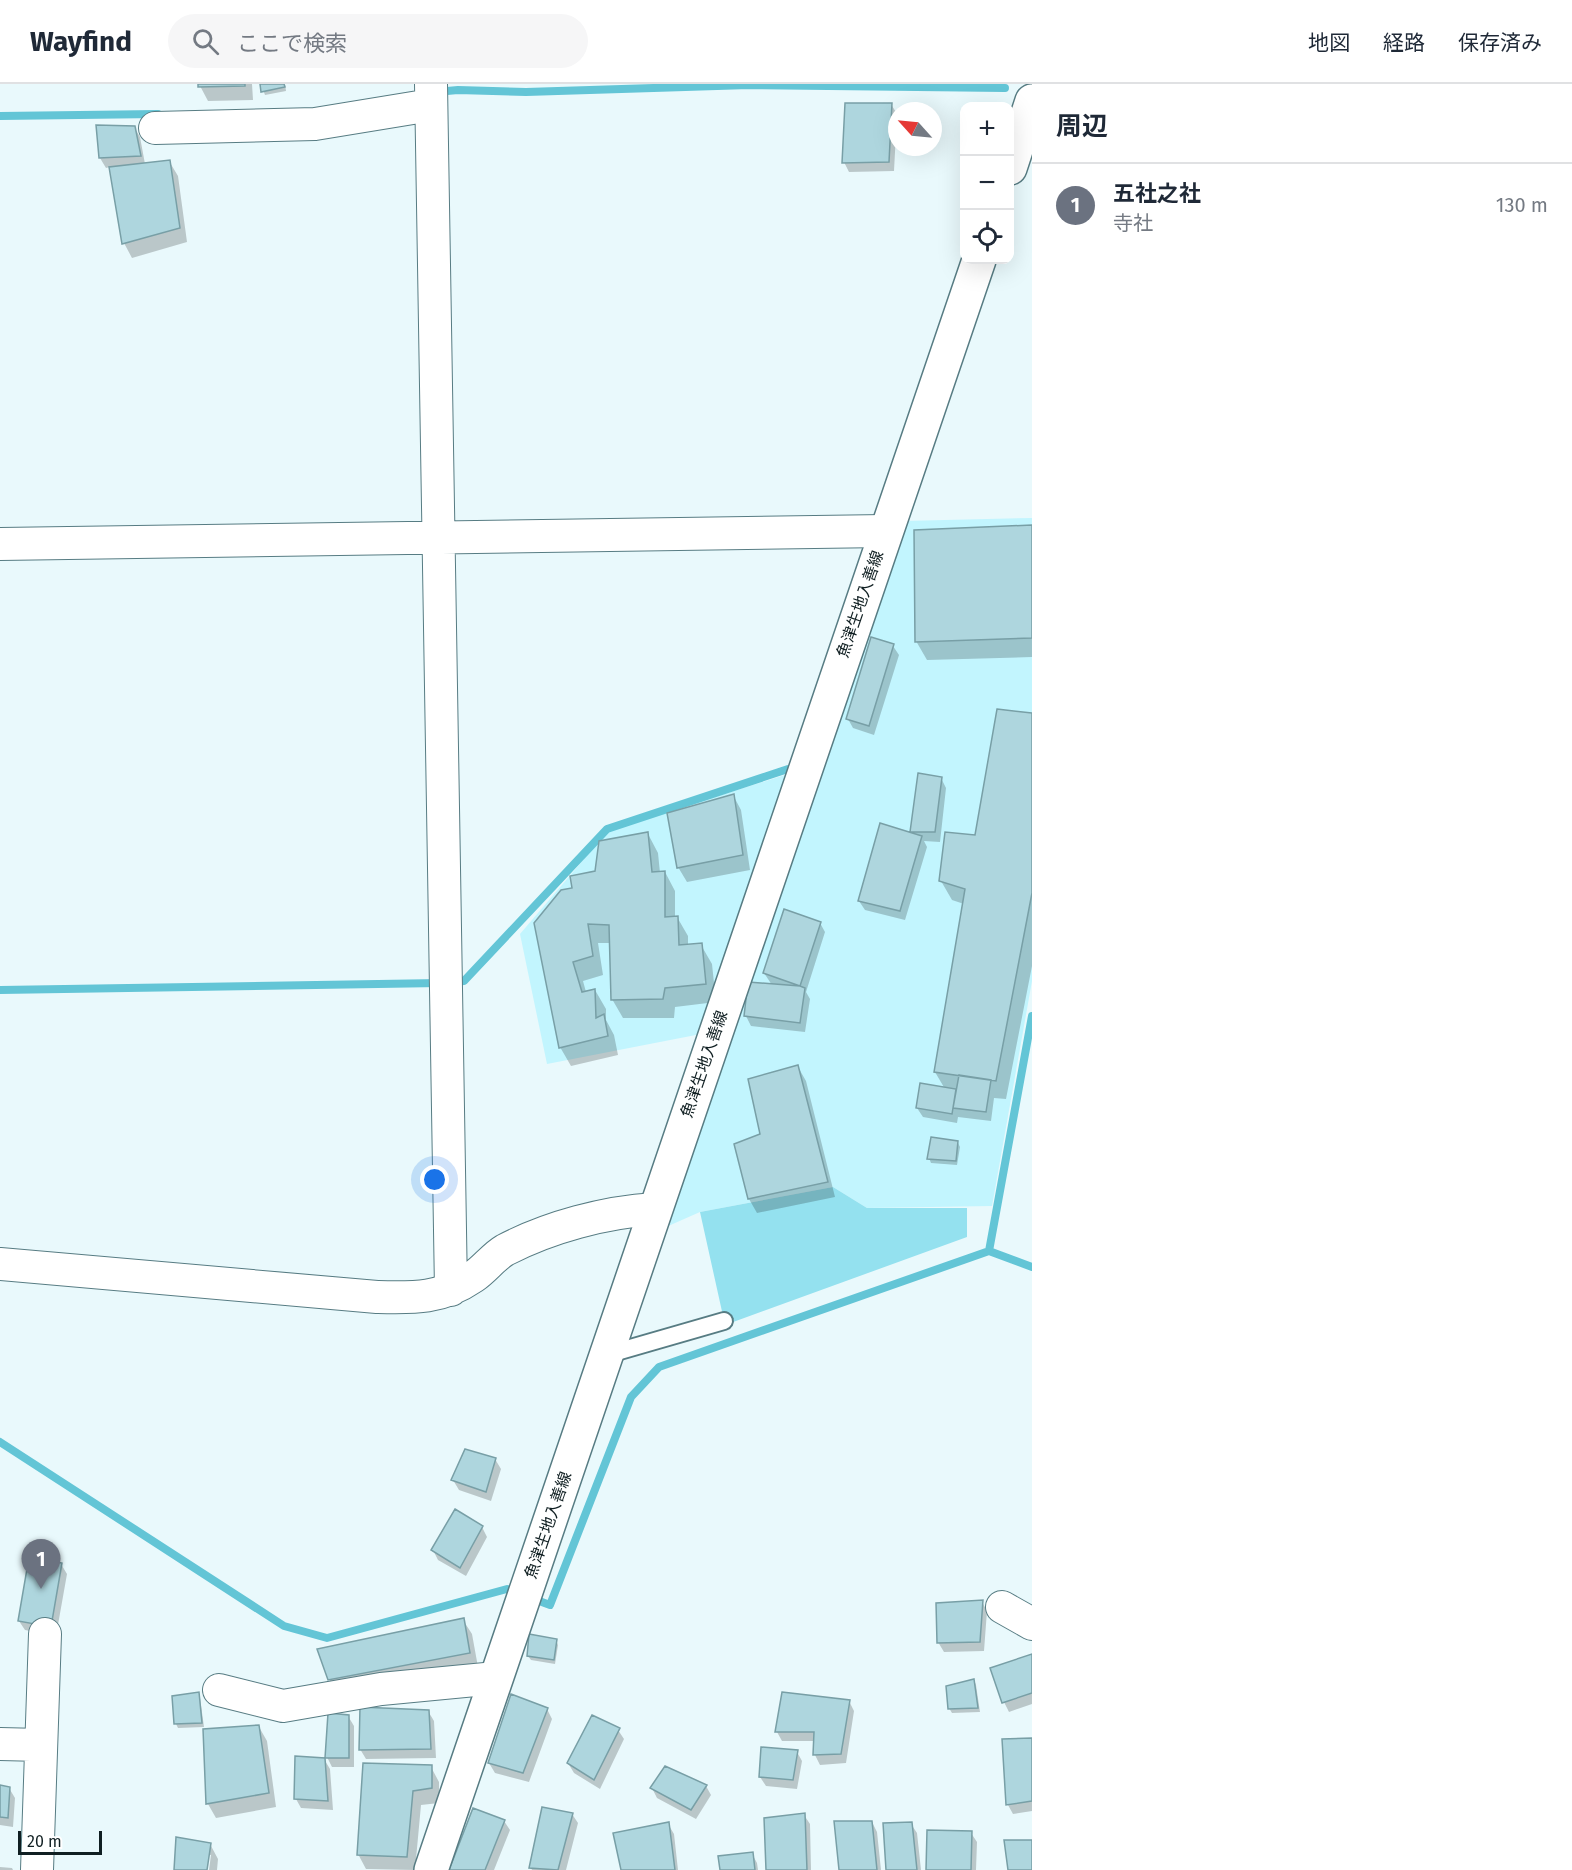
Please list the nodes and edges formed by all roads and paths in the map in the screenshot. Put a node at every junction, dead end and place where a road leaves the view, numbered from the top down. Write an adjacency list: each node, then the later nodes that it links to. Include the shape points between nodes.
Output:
1 (431, 95): 3 (street, via 315,124); 7 (street)
2 (1032, 101): 4 (main road)
3 (155, 128)
4 (1014, 156)
5 (978, 264): 6 (main road, 魚津生地入善線)
6 (885, 531): 7 (street); 9 (main road, 魚津生地入善線)
7 (438, 538): 8 (street); 11 (street)
8 (0, 544)
9 (655, 1209): 11 (street, via 554,1228 502,1251); 13 (main road, 魚津生地入善線)
10 (0, 1264): 11 (street, via 377,1297 419,1298)
11 (452, 1290)
12 (724, 1321): 13 (lane)
13 (605, 1356): 17 (main road, 魚津生地入善線)
14 (1002, 1607): 15 (street)
15 (1032, 1624)
16 (45, 1634): 20 (street)
17 (496, 1678): 18 (street, via 381,1689 283,1706); 22 (main road, 魚津生地入善線)
18 (219, 1690)
19 (0, 1744): 20 (street)
20 (41, 1745): 21 (street)
21 (37, 1870)
22 (431, 1870)

